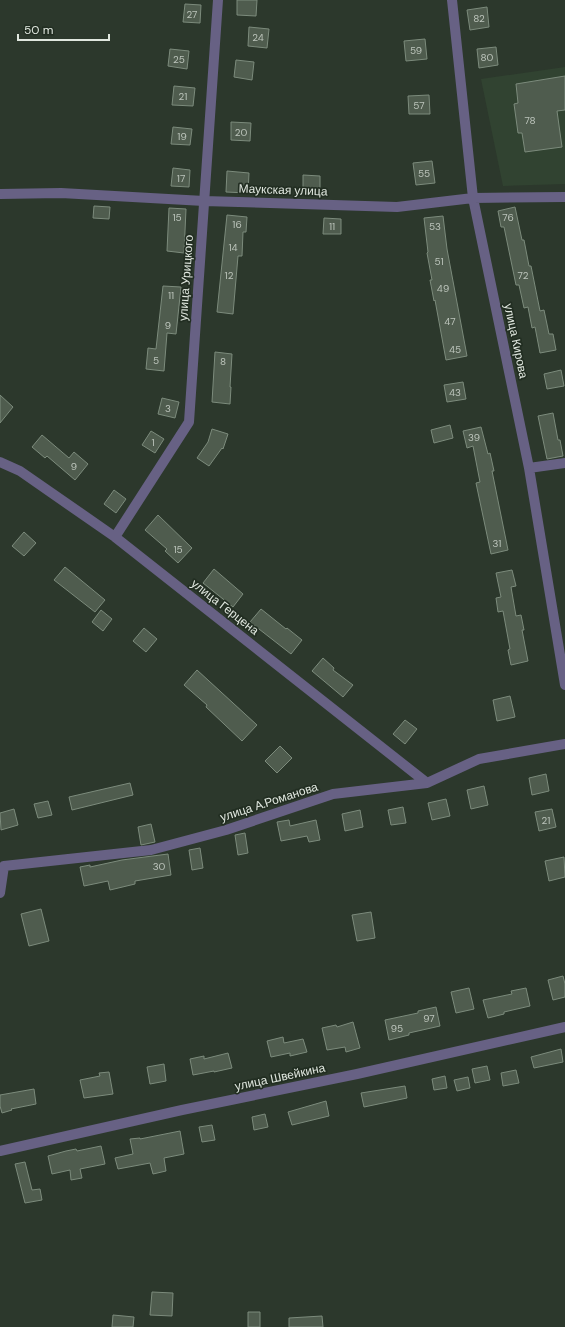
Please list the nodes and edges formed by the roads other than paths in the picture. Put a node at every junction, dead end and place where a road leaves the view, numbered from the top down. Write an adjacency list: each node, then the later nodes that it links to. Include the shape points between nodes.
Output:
1 (218, 0): 6 (street, улица Урицкого)
2 (452, 0): 5 (street, улица Кирова)
3 (0, 194): 6 (street, Маукская улица, via 61,193)
4 (565, 197): 5 (street, Маукская улица)
5 (474, 198): 6 (street, Маукская улица, via 397,207); 9 (street, улица Кирова)
6 (204, 201): 10 (street, улица Урицкого, via 189,422)
7 (0, 462): 10 (street, улица Герцена, via 20,471)
8 (565, 463): 9 (street)
9 (529, 468): 11 (street, улица Кирова)
10 (115, 537): 13 (street, улица Герцена)
11 (565, 685)
12 (565, 744): 13 (street, улица А.Романова, via 479,759)
13 (427, 783): 14 (street, улица А.Романова, via 333,794 226,830 151,850 4,866)
14 (0, 893)
15 (565, 1027): 16 (street, улица Швейкина)
16 (0, 1151)

